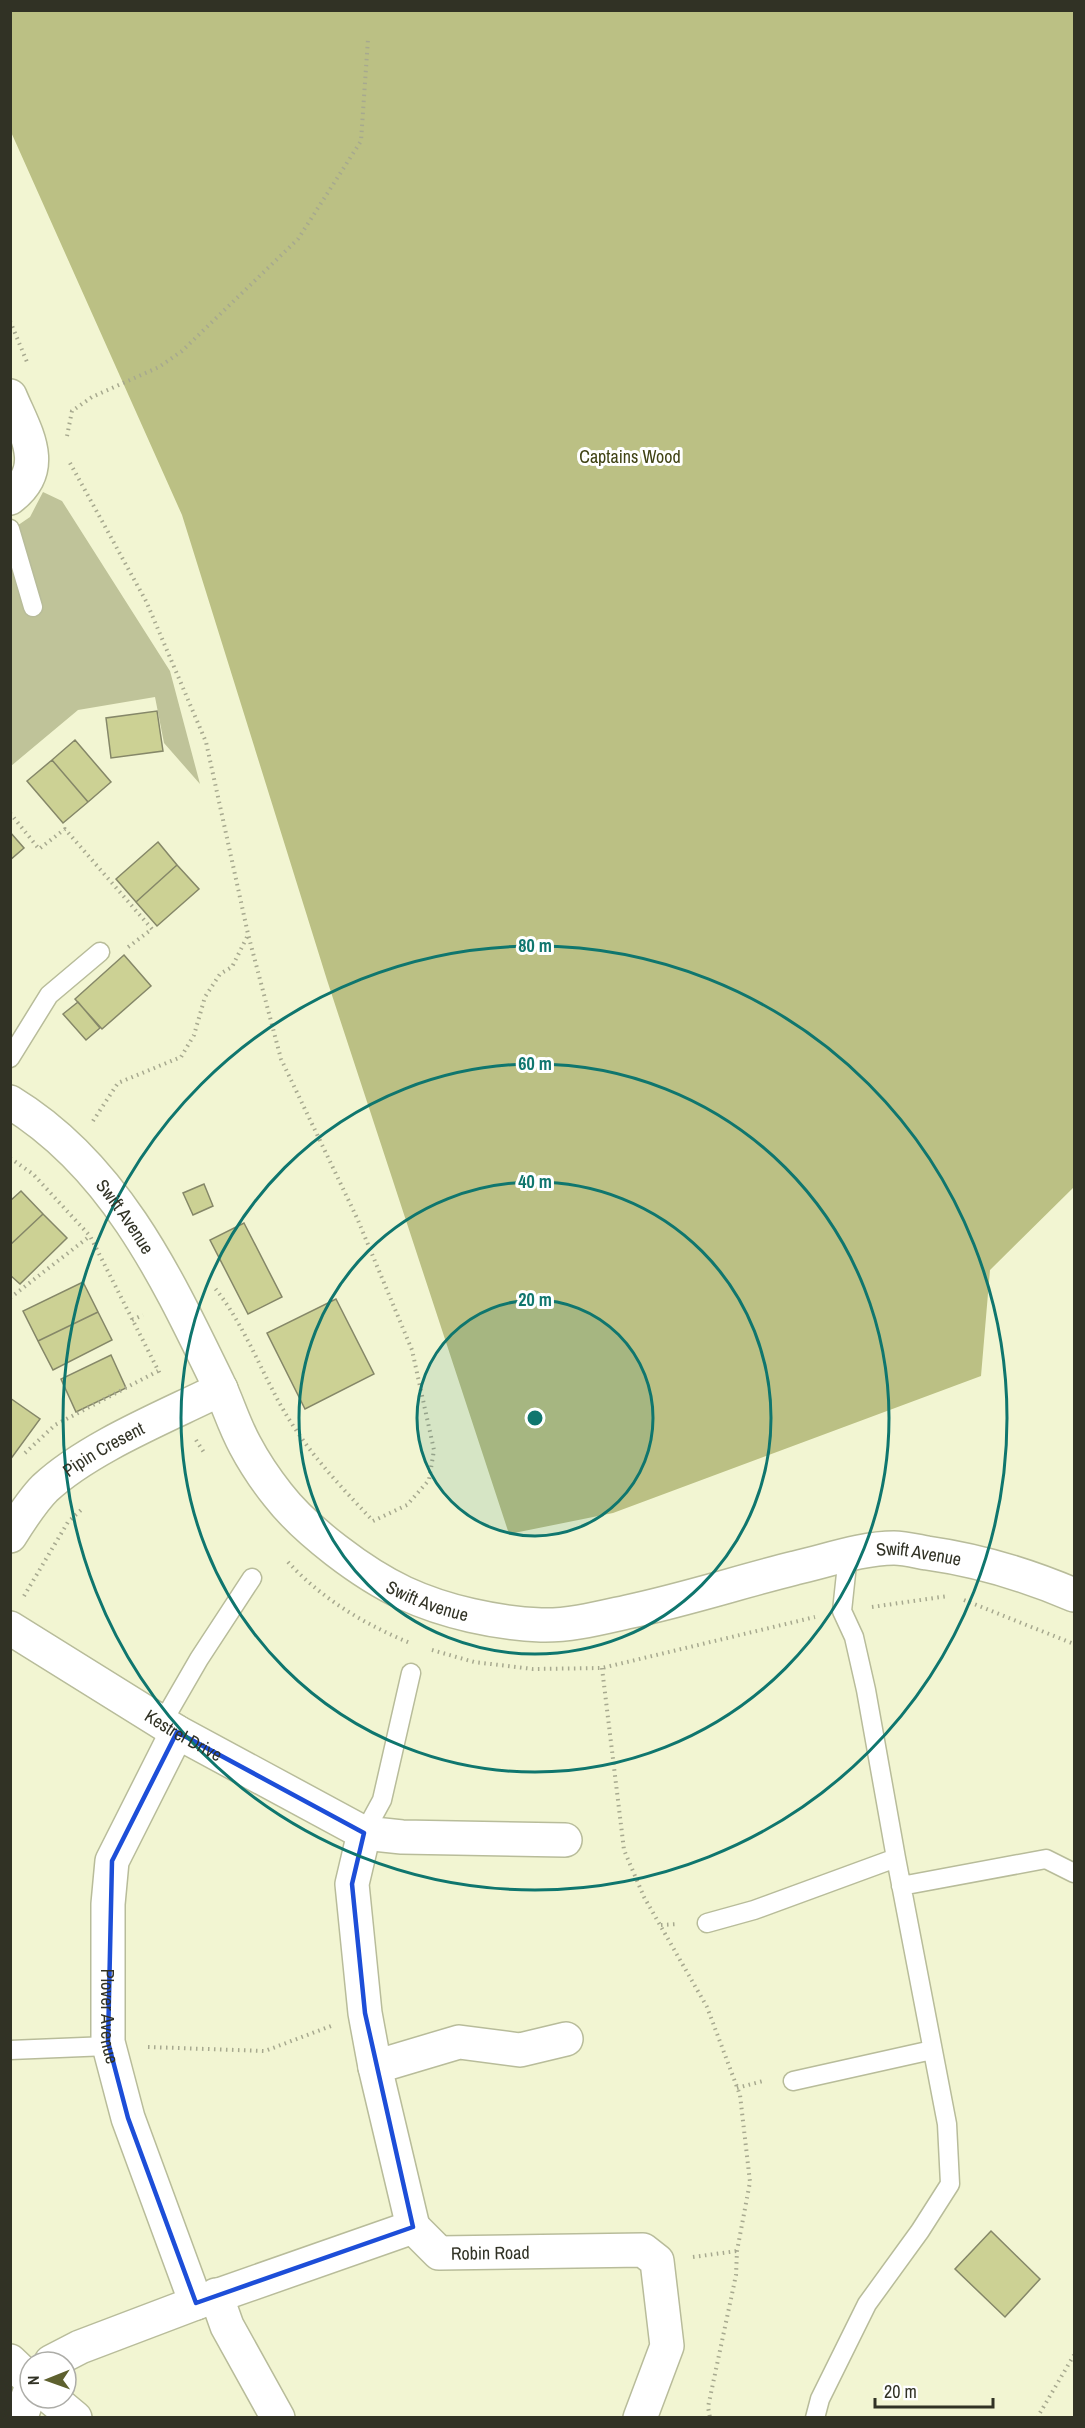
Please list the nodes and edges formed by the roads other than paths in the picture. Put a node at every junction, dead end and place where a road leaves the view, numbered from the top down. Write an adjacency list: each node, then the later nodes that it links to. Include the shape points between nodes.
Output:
1 (10, 396): 2 (street, via 32,450 30,476)
2 (10, 498)
3 (10, 529): 4 (lane)
4 (33, 607)
5 (100, 952): 6 (lane, via 49,995)
6 (10, 1058)
7 (10, 1102): 8 (street, Swift Avenue, via 68,1148 126,1213 178,1300)
8 (221, 1389): 9 (street, Pipin Cresent, via 66,1470 44,1490); 10 (street, Swift Avenue, via 245,1446 278,1495 303,1522 328,1544 404,1593 452,1610 544,1625 597,1618)
9 (10, 1536)
10 (848, 1555): 12 (street, Swift Avenue, via 894,1548 962,1558); 18 (lane, via 842,1611 854,1637)
11 (252, 1578): 15 (lane, via 199,1659)
12 (1074, 1595)
13 (15, 1615): 15 (street, Kestrel Drive)
14 (411, 1673): 16 (lane, via 382,1800)
15 (169, 1728): 16 (street, Kestrel Drive); 23 (street, Plover Avenue, via 112,1862 108,1904)
16 (364, 1833): 17 (street); 26 (street, via 352,1884 365,2013)
17 (565, 1840)
18 (896, 1858): 20 (lane); 21 (lane)
19 (1074, 1873): 20 (lane, via 1046,1859)
20 (901, 1886): 25 (lane)
21 (707, 1923)
22 (566, 2038): 26 (street, via 520,2050 459,2042)
23 (108, 2046): 24 (lane); 29 (street, Plover Avenue, via 128,2118)
24 (10, 2050)
25 (932, 2050): 27 (lane); 33 (lane, via 947,2124 950,2184 867,2304 820,2399)
26 (375, 2067): 28 (street)
27 (793, 2081)
28 (413, 2227): 29 (street); 32 (street, Robin Road, via 439,2253 643,2250 657,2261 667,2346)
29 (206, 2299): 30 (street); 31 (street, Plover Avenue, via 227,2326)
30 (74, 2350)
31 (278, 2418)
32 (640, 2418)
33 (815, 2418)

